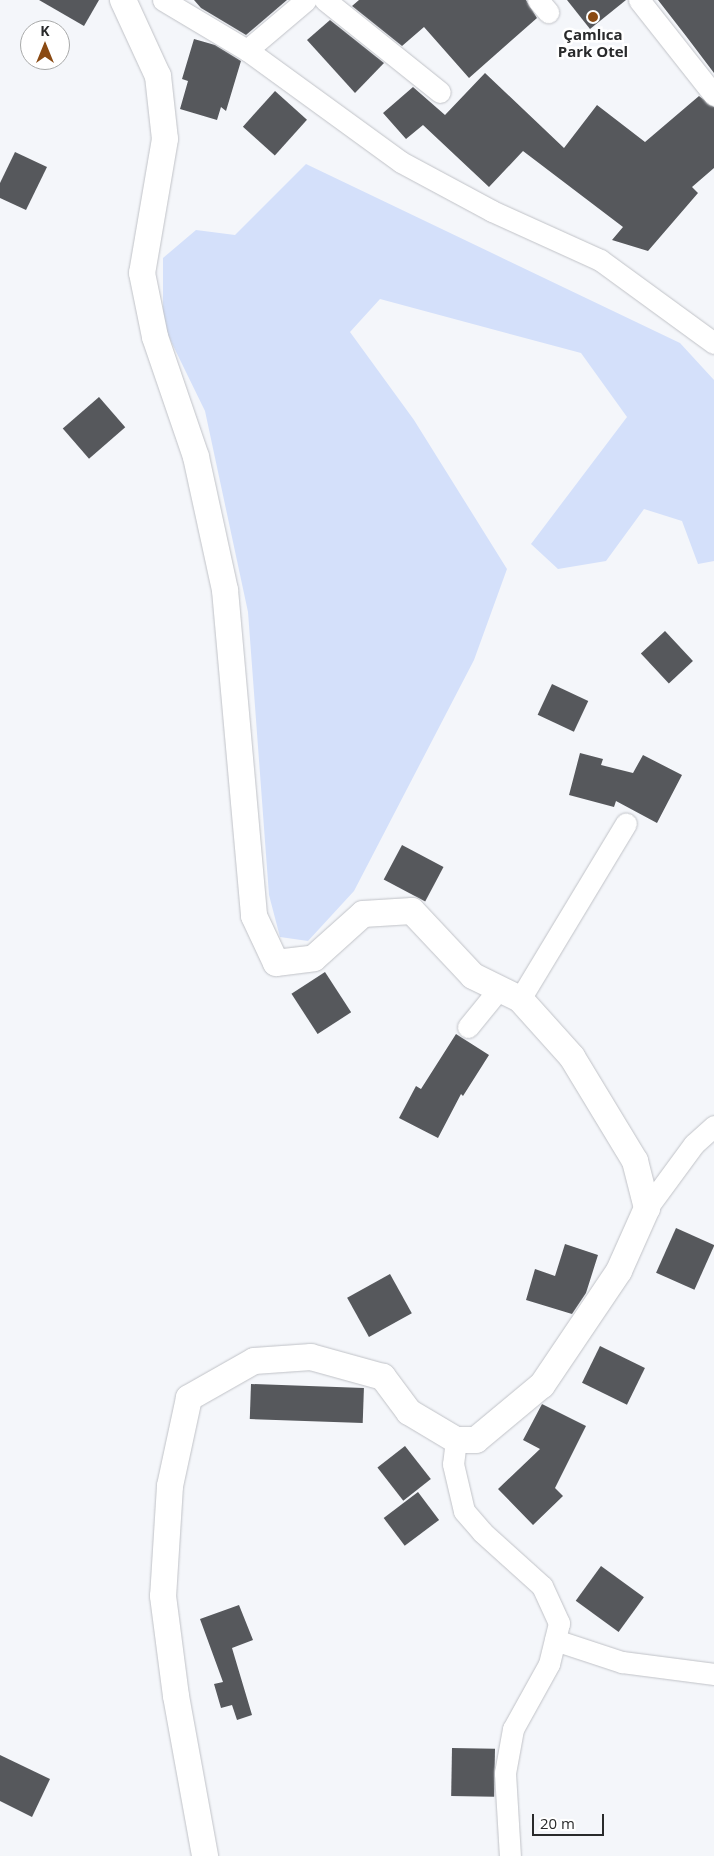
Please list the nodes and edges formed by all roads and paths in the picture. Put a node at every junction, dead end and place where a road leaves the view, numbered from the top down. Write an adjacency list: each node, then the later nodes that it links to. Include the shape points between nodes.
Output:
1 (123, 0): 11 (street, via 158,76 165,139 142,273 155,337 196,457 225,590 254,916 276,963 314,958 363,914 412,911 473,976)
2 (163, 0): 6 (street)
3 (306, 0): 6 (street)
4 (325, 0): 7 (street)
5 (639, 0): 8 (street)
6 (247, 50): 9 (street, via 401,162 492,211 600,260)
7 (440, 92)
8 (714, 95)
9 (714, 343)
10 (626, 823): 11 (street)
11 (509, 994): 12 (street); 14 (street, via 572,1057 635,1161)
12 (468, 1027)
13 (714, 1126): 14 (street, via 694,1144)
14 (647, 1208): 15 (street, via 619,1271 542,1385 476,1440)
15 (456, 1440): 16 (street, via 453,1464 464,1511 482,1532 542,1586 559,1623); 18 (street, via 409,1412 383,1377 311,1357 254,1361 189,1398 170,1486 163,1596 176,1696)
16 (555, 1640): 17 (street, via 622,1662); 19 (street, via 549,1664 513,1729 505,1773)
17 (714, 1674)
18 (205, 1856)
19 (510, 1856)

